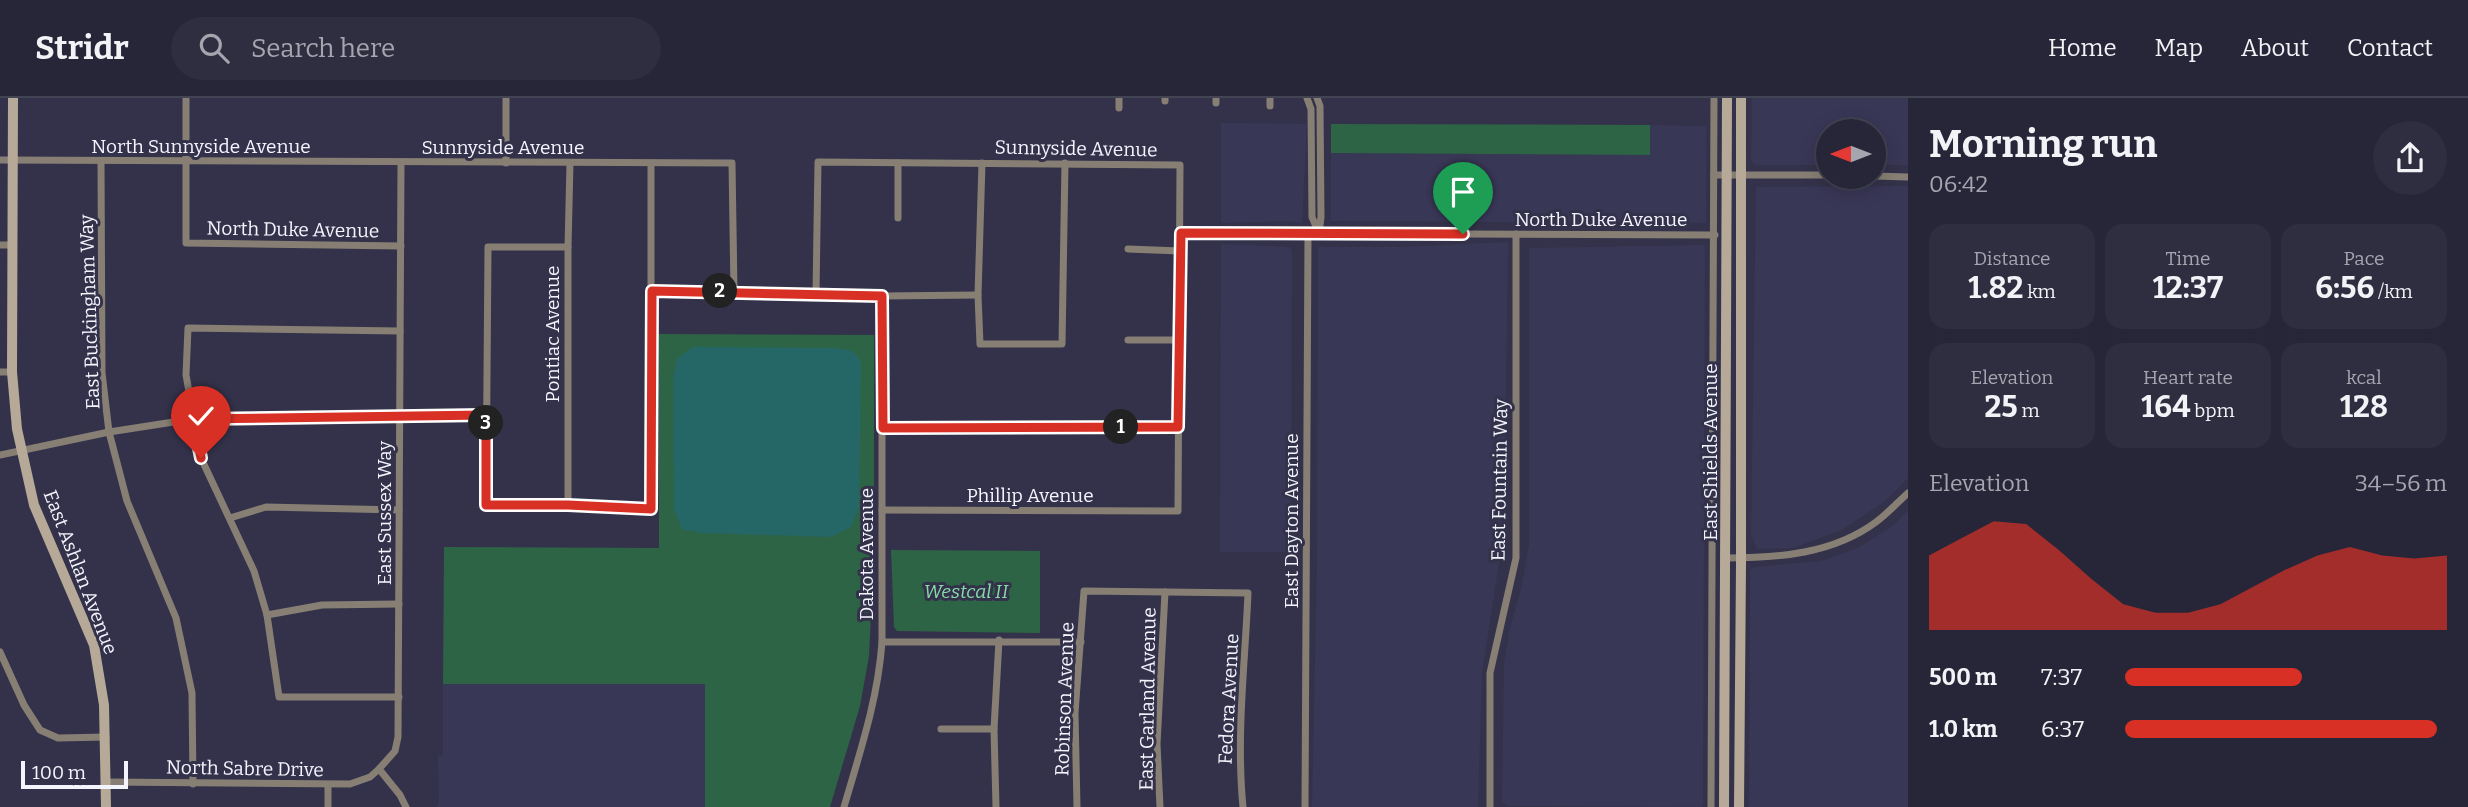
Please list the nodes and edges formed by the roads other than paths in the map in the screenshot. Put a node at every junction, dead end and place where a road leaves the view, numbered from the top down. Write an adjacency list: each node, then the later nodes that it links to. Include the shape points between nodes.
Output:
1 (13, 98): 12 (main road, East Ashlan Avenue)
2 (186, 98): 14 (street)
3 (506, 98): 16 (street)
4 (1119, 98): 10 (street)
5 (1307, 98): 31 (street, via 1311,109 1312,217)
6 (1317, 98): 31 (street)
7 (1714, 98): 23 (street, East Shields Avenue)
8 (1727, 98): 24 (main road, East Shields Avenue)
9 (1741, 98): 22 (main road, East Shields Avenue)
10 (1119, 108)
11 (0, 160): 12 (street, North Sunnyside Avenue)
12 (13, 160): 13 (street, North Sunnyside Avenue); 34 (main road, East Ashlan Avenue)
13 (101, 161): 14 (street, North Sunnyside Avenue); 54 (street, East Buckingham Way, via 102,373)
14 (185, 161): 15 (street, North Sunnyside Avenue); 35 (street, North Duke Avenue, via 186,243)
15 (401, 163): 16 (street, Sunnyside Avenue); 35 (street, East Sussex Way)
16 (506, 163): 17 (street, Sunnyside Avenue)
17 (570, 163): 18 (street, Sunnyside Avenue); 36 (street, Pontiac Avenue)
18 (651, 163): 39 (street); 40 (street, Sunnyside Avenue, via 732,163)
19 (898, 163): 20 (street, Sunnyside Avenue); 28 (street); 41 (street, Sunnyside Avenue, via 818,162)
20 (982, 163): 21 (street, Sunnyside Avenue); 42 (street)
21 (1065, 163): 29 (street, Sunnyside Avenue, via 1180,165); 42 (street, via 1062,344 980,344)
22 (1740, 174): 24 (street); 25 (street); 63 (main road, East Shields Avenue)
23 (1714, 175): 24 (street); 33 (street, East Shields Avenue)
24 (1728, 175): 62 (main road, East Shields Avenue)
25 (1816, 175)
26 (1886, 176): 27 (street)
27 (1908, 177)
28 (898, 218)
29 (1181, 233): 30 (street); 38 (street)
30 (1308, 234): 31 (street, North Duke Avenue); 87 (street, East Dayton Avenue)
31 (1319, 234): 32 (street, North Duke Avenue)
32 (1516, 234): 33 (street, North Duke Avenue); 88 (street, East Fountain Way, via 1516,558 1490,673)
33 (1715, 235): 89 (street, East Shields Avenue)
34 (6, 245): 48 (main road, East Ashlan Avenue)
35 (401, 246): 44 (street, East Sussex Way)
36 (568, 247): 50 (street, via 488,247); 58 (street, Pontiac Avenue)
37 (1128, 248): 38 (street)
38 (1180, 251): 46 (street)
39 (652, 291): 40 (street); 58 (street, via 651,509)
40 (734, 291): 41 (street)
41 (816, 294): 43 (street)
42 (978, 295): 43 (street)
43 (882, 296): 53 (street, Dakota Avenue)
44 (400, 331): 49 (street, East Sussex Way); 51 (street, via 188,328 186,375)
45 (1128, 340): 46 (street)
46 (1180, 340): 52 (street)
47 (0, 372): 48 (street)
48 (12, 372): 55 (main road, East Ashlan Avenue)
49 (400, 415): 50 (street); 51 (street); 59 (street, East Sussex Way)
50 (486, 415): 58 (street, via 486,505)
51 (193, 419): 54 (street); 61 (street, via 201,458)
52 (1178, 427): 53 (street); 60 (street, Phillip Avenue, via 1178,511)
53 (883, 428): 60 (street, Dakota Avenue)
54 (109, 432): 55 (street); 77 (street, East Buckingham Way, via 127,501 176,618 192,693)
55 (21, 452): 56 (street); 74 (main road, East Ashlan Avenue, via 34,505 94,645)
56 (0, 456)
57 (1908, 493): 63 (street, via 1875,523 1830,547)
58 (568, 505)
59 (400, 510): 61 (street, via 266,508); 65 (street, East Sussex Way)
60 (882, 510): 68 (street, Dakota Avenue)
61 (230, 518): 66 (street, via 254,571)
62 (1727, 558): 63 (street); 90 (main road, East Shields Avenue)
63 (1741, 558): 91 (main road, East Shields Avenue)
64 (1165, 592): 69 (street, Robinson Avenue, via 1084,592); 85 (street, East Garland Avenue, via 1157,744); 86 (street, Fedora Avenue, via 1248,593 1241,730)
65 (399, 604): 66 (street, via 322,605); 71 (street, East Sussex Way)
66 (267, 615): 71 (street, via 279,697)
67 (999, 640): 68 (street); 69 (street); 73 (street)
68 (882, 642): 82 (street, Dakota Avenue, via 873,706)
69 (1081, 642): 84 (street, Robinson Avenue, via 1075,713)
70 (0, 652): 74 (street, via 40,730 58,737)
71 (399, 697): 75 (street, East Sussex Way, via 398,743)
72 (941, 729): 73 (street)
73 (994, 729): 83 (street)
74 (106, 737): 76 (main road, East Ashlan Avenue)
75 (379, 769): 78 (street, North Sabre Drive, via 360,782); 81 (street)
76 (106, 782): 77 (street, North Sabre Drive); 79 (main road, East Ashlan Avenue)
77 (193, 783): 78 (street, North Sabre Drive)
78 (328, 785): 80 (street)
79 (106, 807)
80 (328, 807)
81 (406, 807)
82 (844, 807)
83 (996, 807)
84 (1077, 807)
85 (1160, 807)
86 (1243, 807)
87 (1305, 807)
88 (1490, 807)
89 (1712, 807)
90 (1724, 807)
91 (1739, 807)

